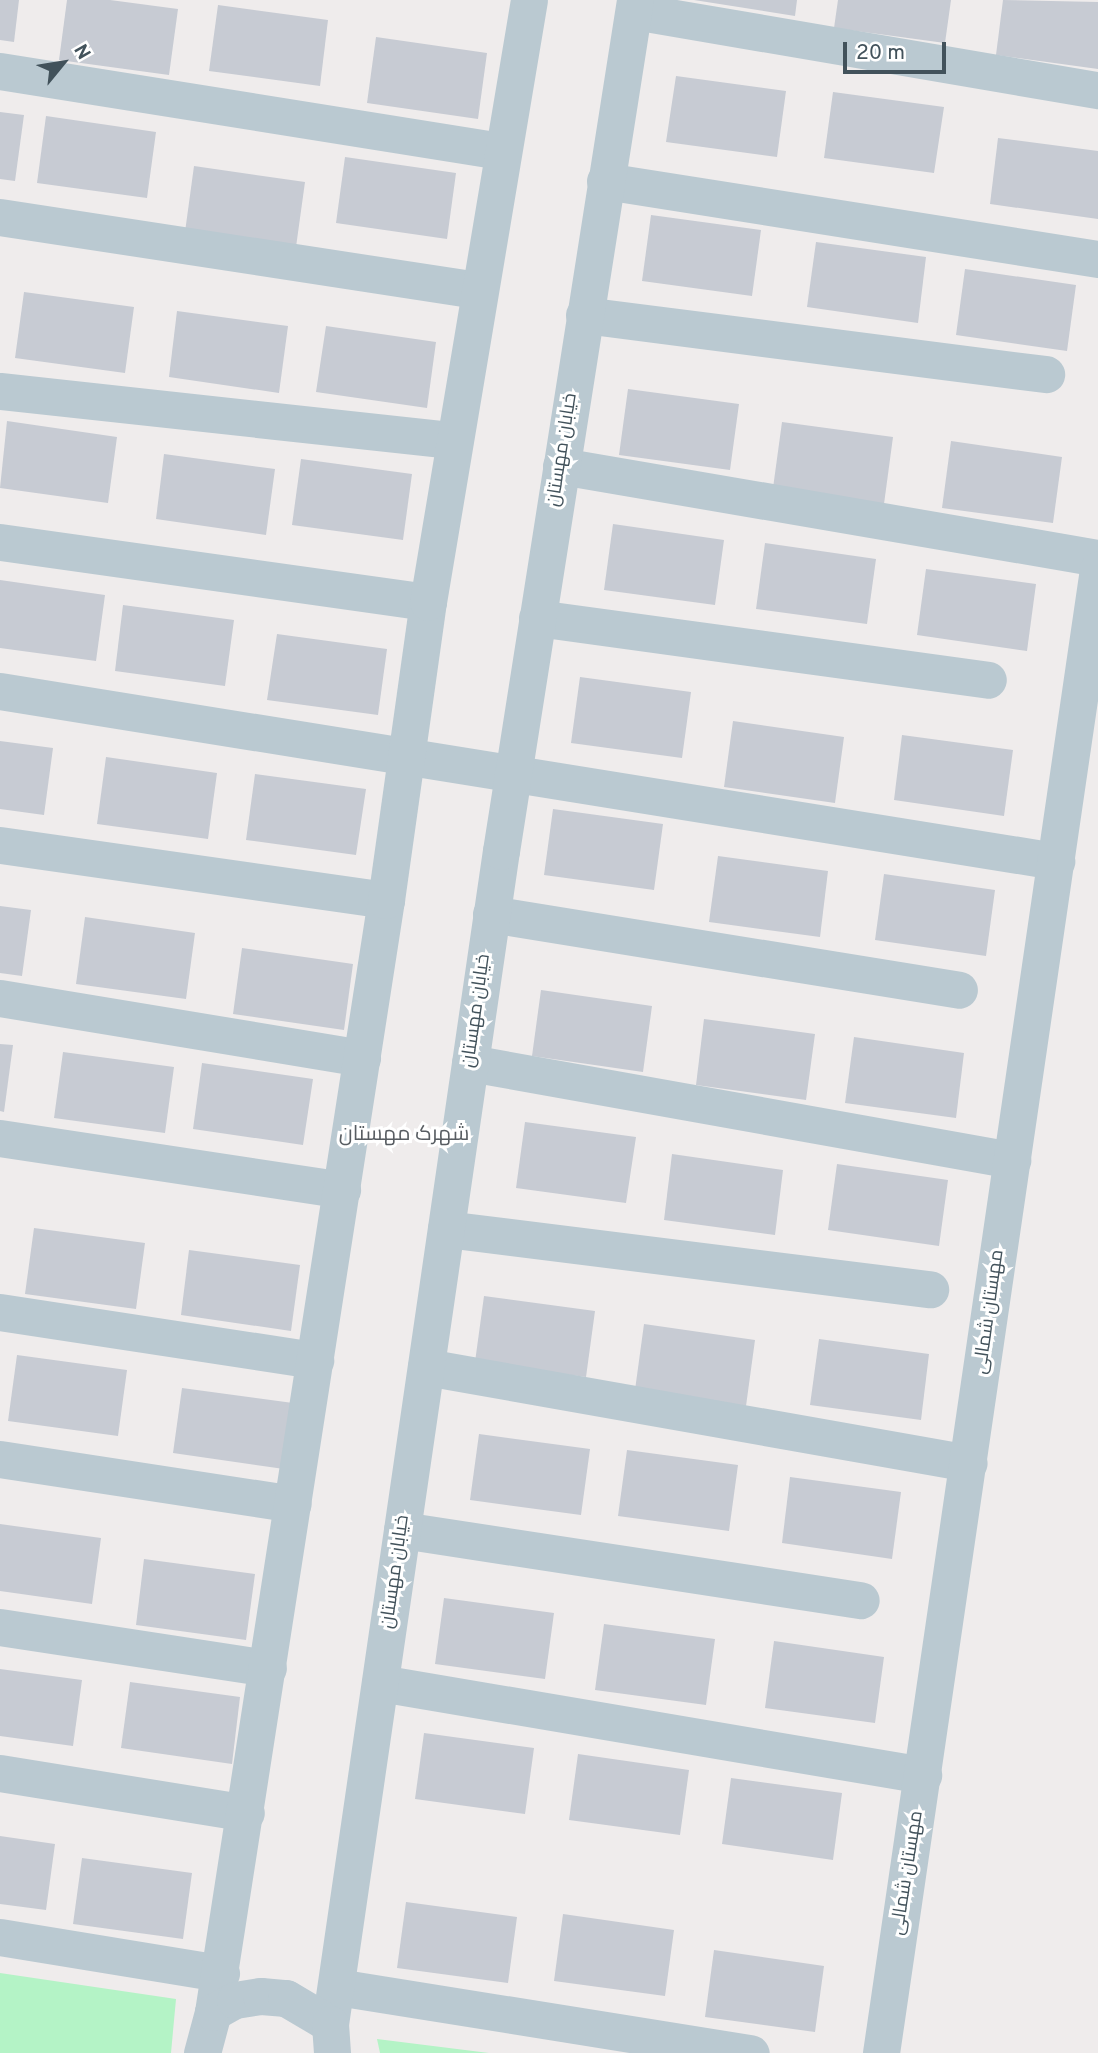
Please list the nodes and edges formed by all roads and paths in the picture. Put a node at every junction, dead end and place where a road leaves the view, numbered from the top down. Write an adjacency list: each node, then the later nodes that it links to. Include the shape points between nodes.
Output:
1 (522, 1): 5 (street)
2 (635, 5): 4 (street); 6 (street, خیابان مهستان)
3 (0, 71): 5 (street)
4 (1098, 90)
5 (501, 150): 9 (street)
6 (605, 181): 8 (street); 10 (street, خیابان مهستان)
7 (0, 217): 9 (street)
8 (1098, 259)
9 (479, 290): 13 (street)
10 (584, 315): 11 (street); 14 (street, خیابان مهستان)
11 (1046, 374)
12 (0, 391): 13 (street)
13 (454, 440): 18 (street)
14 (561, 466): 16 (street); 19 (street, خیابان مهستان)
15 (0, 542): 18 (street)
16 (1098, 558)
17 (1098, 570): 25 (street, مهستان شمالی)
18 (428, 602): 22 (street)
19 (537, 618): 20 (street); 23 (street, خیابان مهستان)
20 (988, 680)
21 (0, 691): 22 (street)
22 (408, 756): 23 (street); 26 (street)
23 (513, 774): 25 (street); 27 (street, خیابان مهستان)
24 (0, 845): 26 (street)
25 (1056, 862): 33 (street, مهستان شمالی)
26 (386, 900): 30 (street)
27 (491, 914): 28 (street); 31 (street, خیابان مهستان)
28 (959, 990)
29 (0, 998): 30 (street)
30 (362, 1058): 34 (street)
31 (470, 1063): 33 (street); 35 (street, خیابان مهستان)
32 (0, 1139): 34 (street)
33 (1012, 1160): 41 (street, مهستان شمالی)
34 (342, 1190): 38 (street)
35 (446, 1229): 36 (street); 39 (street, خیابان مهستان)
36 (930, 1289)
37 (0, 1312): 38 (street)
38 (315, 1360): 42 (street)
39 (426, 1367): 41 (street); 43 (street, خیابان مهستان)
40 (0, 1459): 42 (street)
41 (969, 1463): 49 (street, مهستان شمالی)
42 (293, 1504): 46 (street)
43 (402, 1530): 44 (street); 47 (street, خیابان مهستان)
44 (861, 1600)
45 (0, 1627): 46 (street)
46 (268, 1668): 50 (street)
47 (380, 1683): 49 (street); 53 (street, خیابان مهستان)
48 (0, 1773): 50 (street)
49 (923, 1774): 58 (street, مهستان شمالی)
50 (246, 1812): 52 (street)
51 (0, 1937): 52 (street)
52 (221, 1973): 54 (street)
53 (337, 1987): 55 (street, خیابان مهستان); 57 (street)
54 (213, 2012): 55 (street, via 235,2000 286,1998); 56 (street)
55 (331, 2038)
56 (202, 2053)
57 (751, 2053)
58 (881, 2053)

